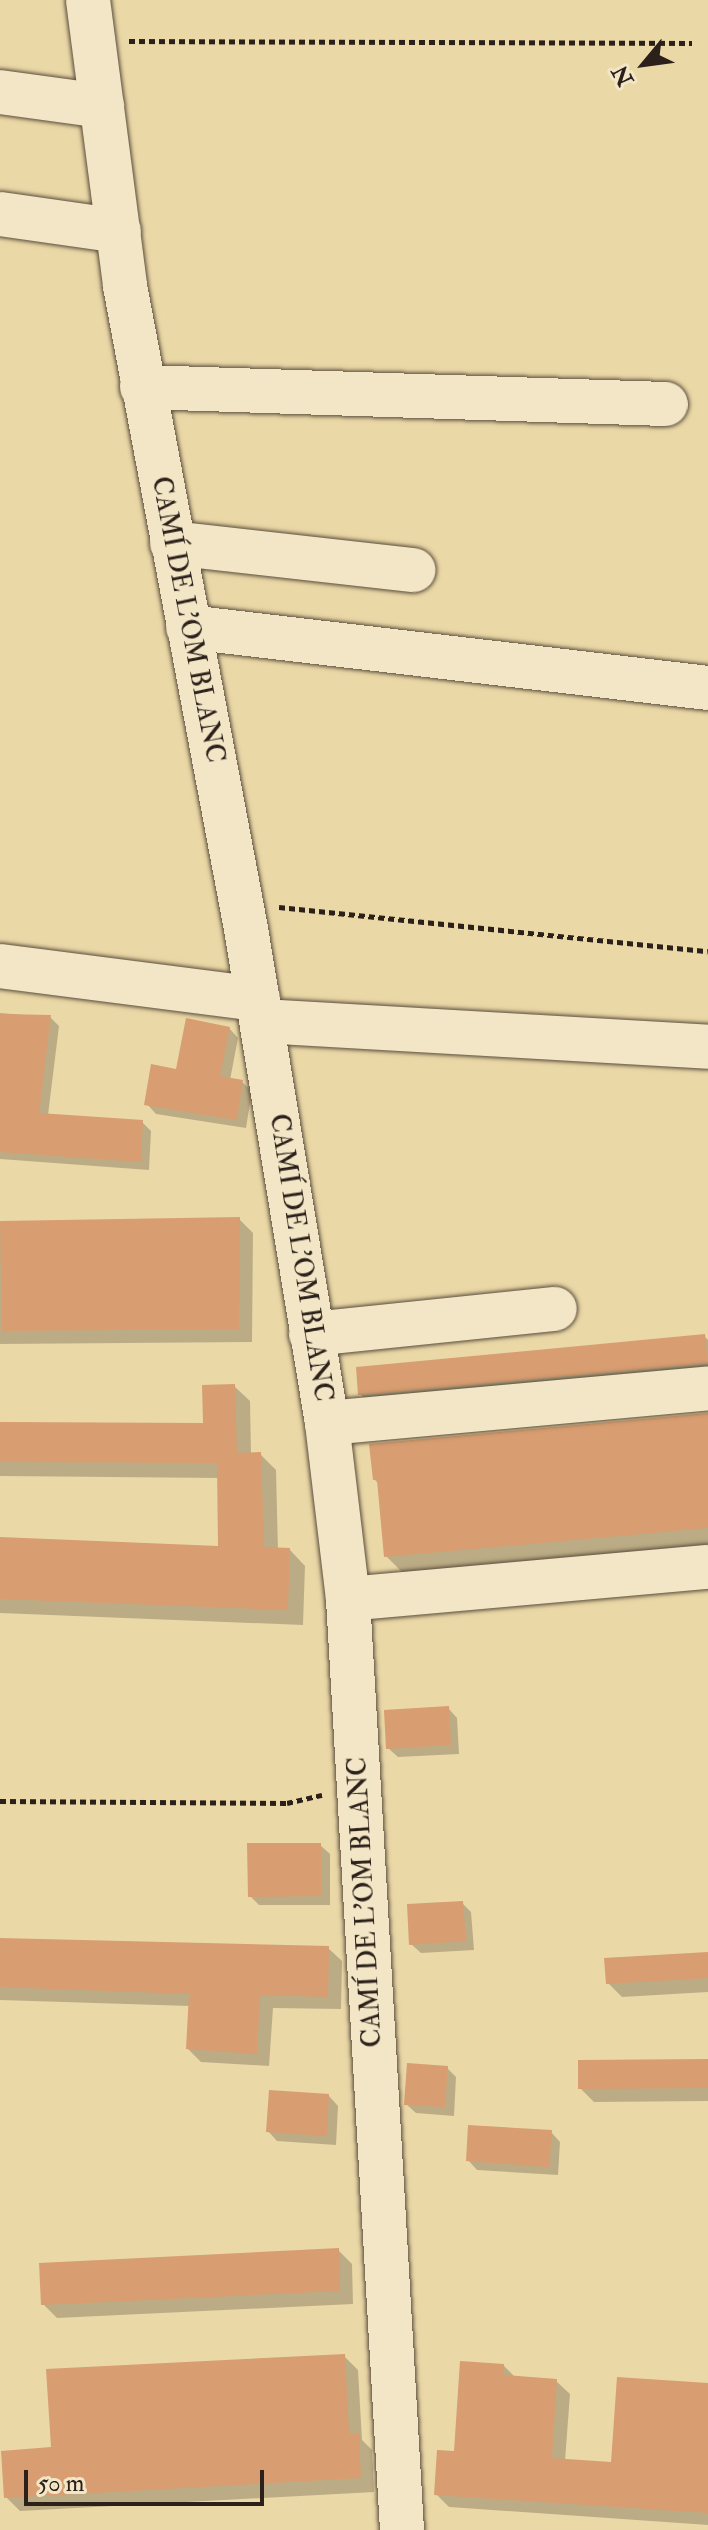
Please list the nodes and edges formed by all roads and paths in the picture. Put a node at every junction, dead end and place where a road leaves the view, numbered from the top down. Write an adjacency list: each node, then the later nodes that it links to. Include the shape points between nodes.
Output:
1 (90, 20): 2 (path); 4 (street, CAMÍ DE L'OM BLANC)
2 (692, 43)
3 (0, 92): 4 (street)
4 (102, 106): 6 (street, CAMÍ DE L'OM BLANC)
5 (0, 214): 6 (street)
6 (119, 231): 7 (street, CAMÍ DE L'OM BLANC)
7 (142, 387): 8 (street); 9 (street, CAMÍ DE L'OM BLANC)
8 (666, 404)
9 (172, 543): 10 (street); 11 (street, CAMÍ DE L'OM BLANC)
10 (413, 570)
11 (188, 627): 12 (street); 13 (street, CAMÍ DE L'OM BLANC)
12 (708, 688)
13 (241, 903): 14 (path); 16 (street, CAMÍ DE L'OM BLANC)
14 (708, 951)
15 (0, 966): 16 (street)
16 (260, 1010): 17 (street); 19 (street, CAMÍ DE L'OM BLANC)
17 (708, 1047)
18 (555, 1309): 19 (street)
19 (311, 1334): 21 (street, CAMÍ DE L'OM BLANC)
20 (708, 1388): 21 (street)
21 (327, 1423): 23 (street, CAMÍ DE L'OM BLANC)
22 (708, 1567): 23 (street)
23 (348, 1599): 24 (street, CAMÍ DE L'OM BLANC)
24 (359, 1786): 25 (path, via 287,1803); 26 (street, CAMÍ DE L'OM BLANC)
25 (0, 1801)
26 (402, 2530)

